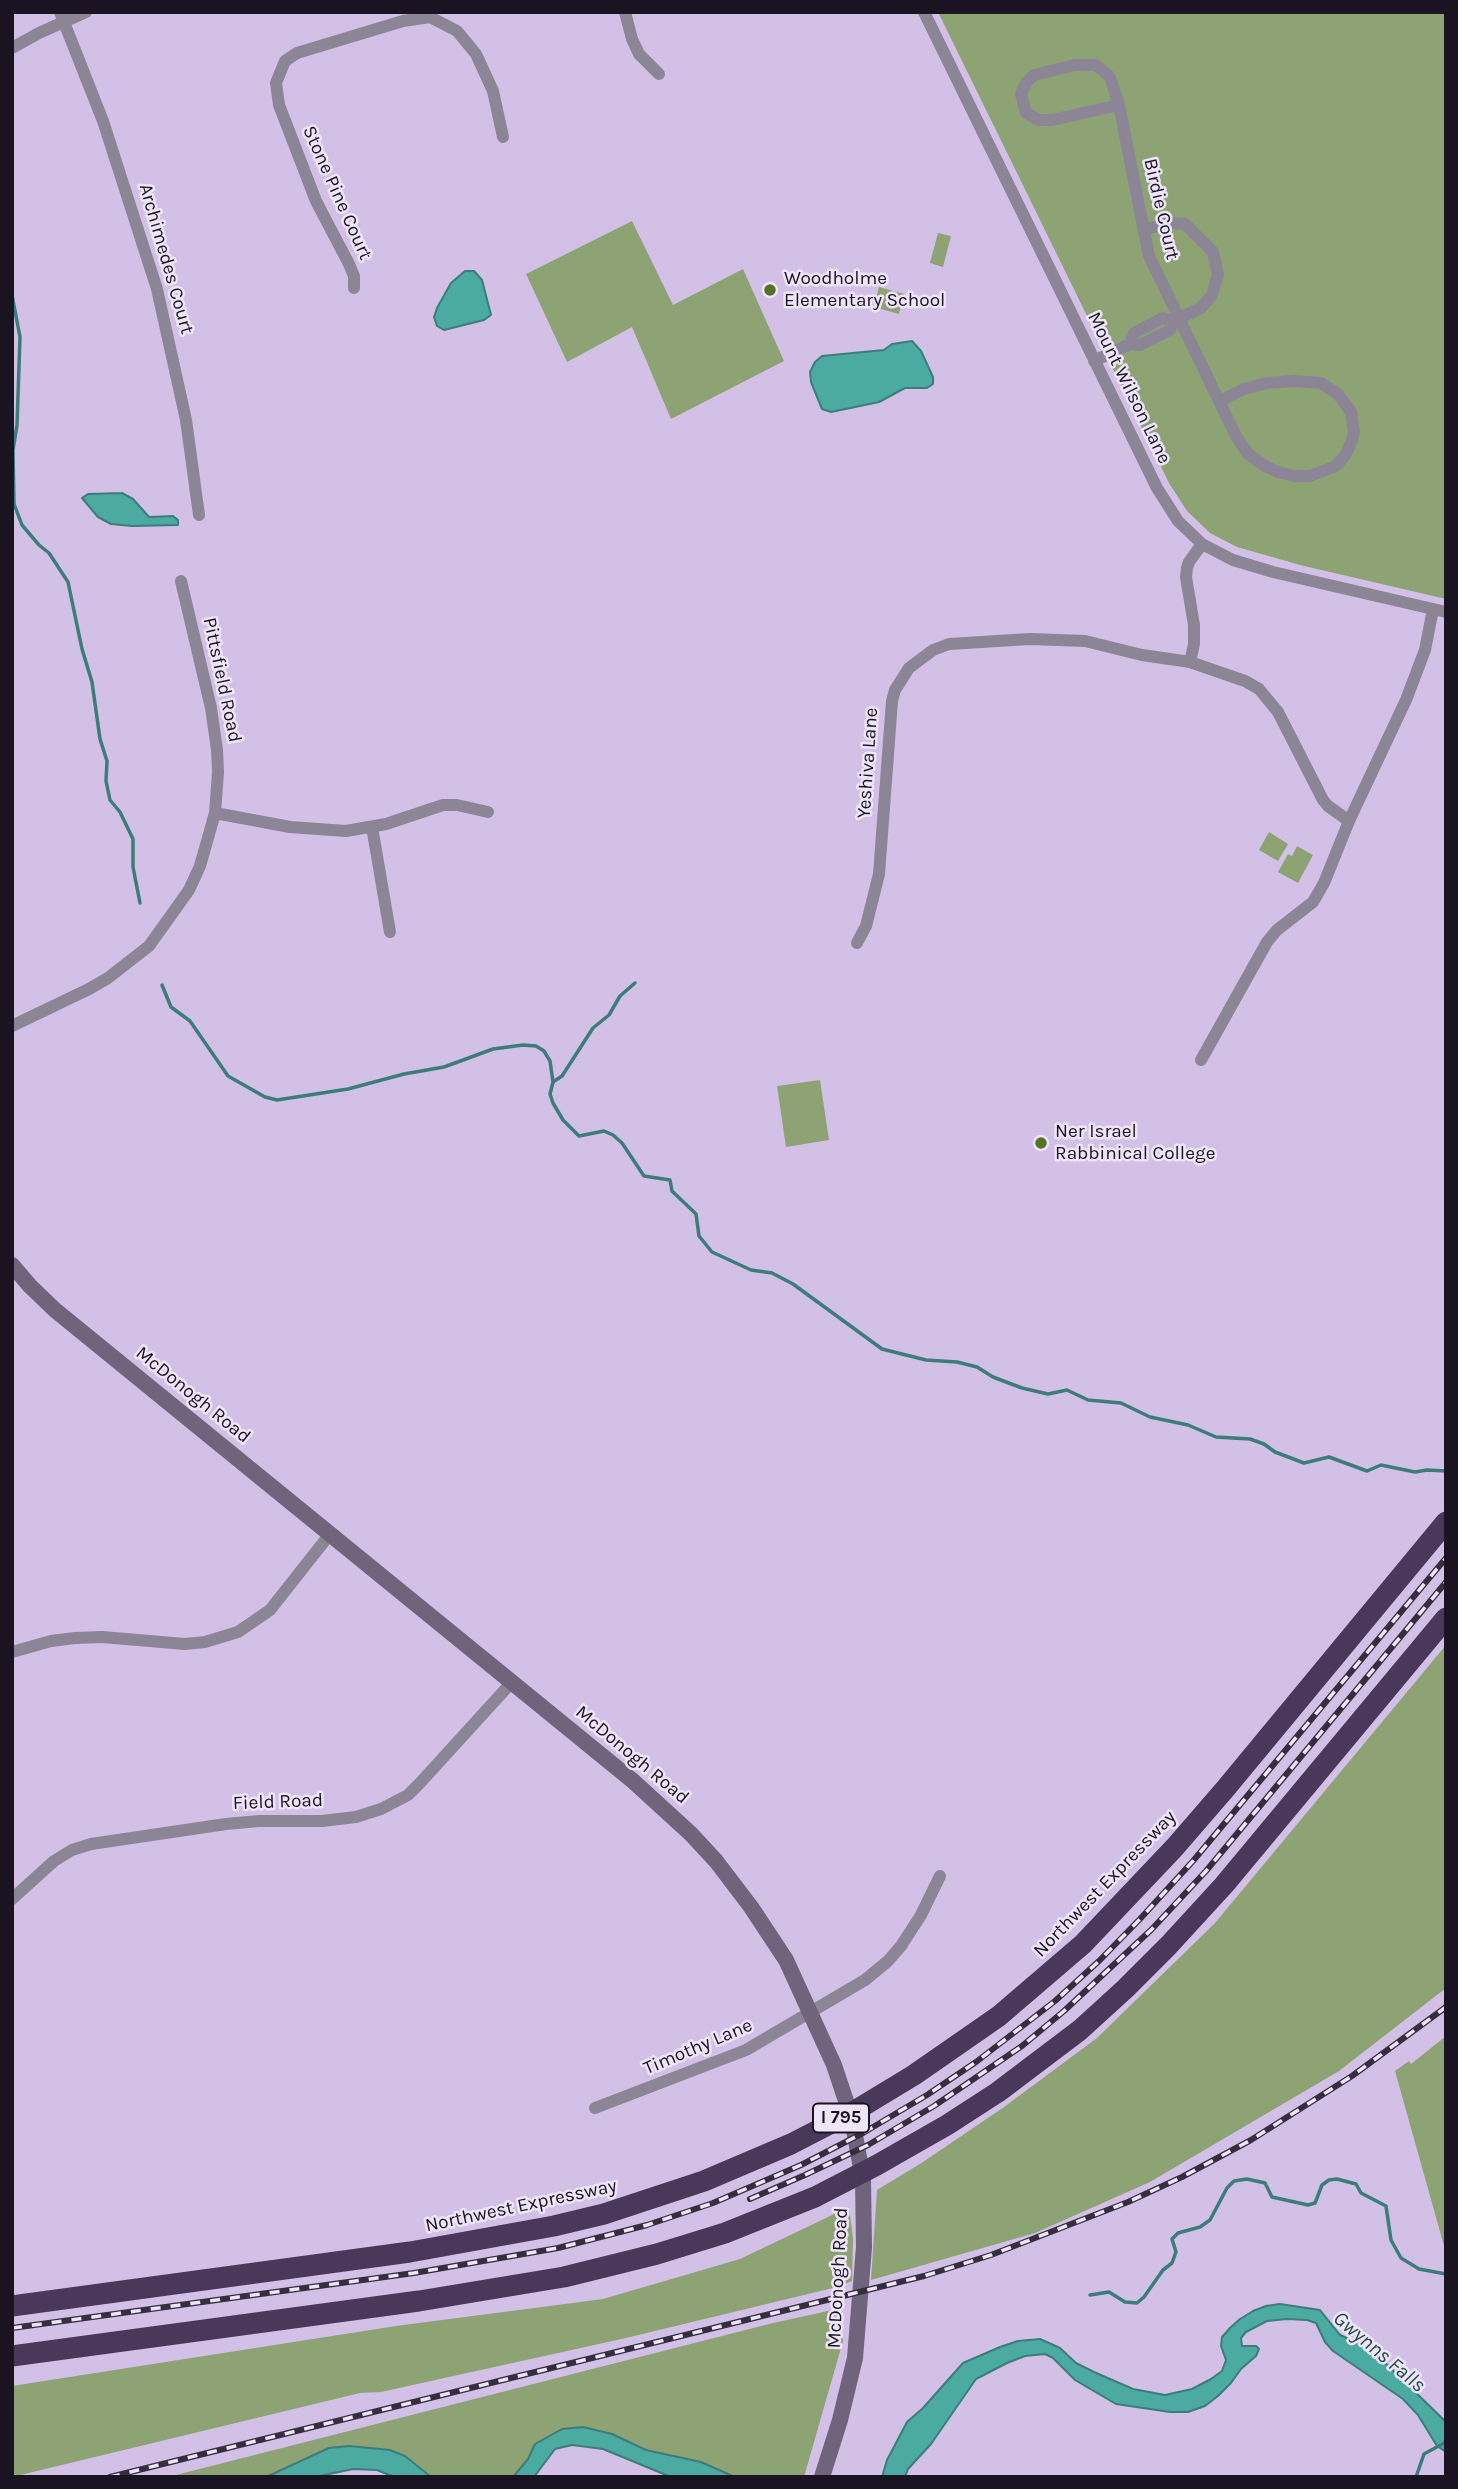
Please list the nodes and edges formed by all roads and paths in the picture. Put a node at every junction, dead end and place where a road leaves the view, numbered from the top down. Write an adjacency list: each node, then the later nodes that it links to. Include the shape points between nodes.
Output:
1 (86, 12): 5 (street)
2 (625, 12): 7 (street, via 639,54)
3 (923, 12): 13 (street, Mount Wilson Lane)
4 (430, 15): 9 (street, via 457,31 476,54 493,91); 11 (street, Stone Pine Court, via 297,52 278,74 276,94 289,137 349,264)
5 (62, 17): 6 (street); 15 (street, Archimedes Court, via 103,121 157,289 186,420)
6 (12, 48)
7 (659, 74)
8 (1119, 105): 8 (street, Birdie Court, via 1106,72 1088,64 1034,75 1021,94 1026,113 1039,120); 10 (street, Birdie Court)
9 (503, 137)
10 (1143, 230): 12 (street, Birdie Court); 12 (street, via 1185,224 1213,252 1218,275 1212,295 1201,308)
11 (354, 288)
12 (1176, 319): 13 (street, via 1163,318 1133,333 1130,344); 14 (street, Birdie Court)
13 (1094, 361): 16 (street, Mount Wilson Lane, via 1167,506)
14 (1220, 401): 14 (street, Birdie Court, via 1248,454 1278,472 1302,476 1329,470 1342,460 1352,440 1351,412 1321,383 1267,383)
15 (199, 515)
16 (1202, 544): 18 (street, Mount Wilson Lane, via 1248,565); 19 (street, via 1189,562 1186,577 1194,625)
17 (181, 581): 21 (street, Pittsfield Road, via 215,730)
18 (1439, 611): 22 (street, via 1406,699)
19 (1190, 662): 22 (street, Yeshiva Lane, via 1259,689 1278,712 1323,800); 25 (street, Yeshiva Lane, via 1058,638 949,644 915,663 901,679 892,701 879,874)
20 (488, 812): 23 (street, via 443,805)
21 (215, 813): 23 (street, via 313,830); 26 (street, Pittsfield Road, via 189,890 149,946 108,978)
22 (1349, 821): 27 (street, via 1313,902 1268,942)
23 (372, 827): 24 (street)
24 (390, 932)
25 (857, 943)
26 (12, 1026)
27 (1201, 1060)
28 (12, 1265): 30 (main road, McDonogh Road, via 55,1310)
29 (1446, 1521): 38 (highway, Northwest Expressway / I 795, via 1226,1788 1083,1944 999,2017 853,2112 704,2181 554,2226 410,2252)
30 (330, 1534): 32 (street, via 270,1610 238,1632 185,1644 75,1638); 33 (main road, McDonogh Road)
31 (1446, 1618): 39 (highway, via 1224,1885 1125,1989 998,2092 947,2126 815,2197 724,2234 587,2272 419,2301)
32 (12, 1652)
33 (512, 1682): 35 (street, Field Road, via 408,1795 381,1809 322,1821 226,1824 91,1843 54,1861); 36 (main road, McDonogh Road, via 633,1781 716,1861 786,1960)
34 (940, 1876): 36 (street, Timothy Lane, via 921,1915 888,1961)
35 (12, 1899)
36 (810, 2012): 37 (street, Timothy Lane, via 746,2050); 40 (main road, McDonogh Road, via 852,2119 864,2212 850,2380)
37 (595, 2108)
38 (12, 2306)
39 (12, 2356)
40 (822, 2477)

